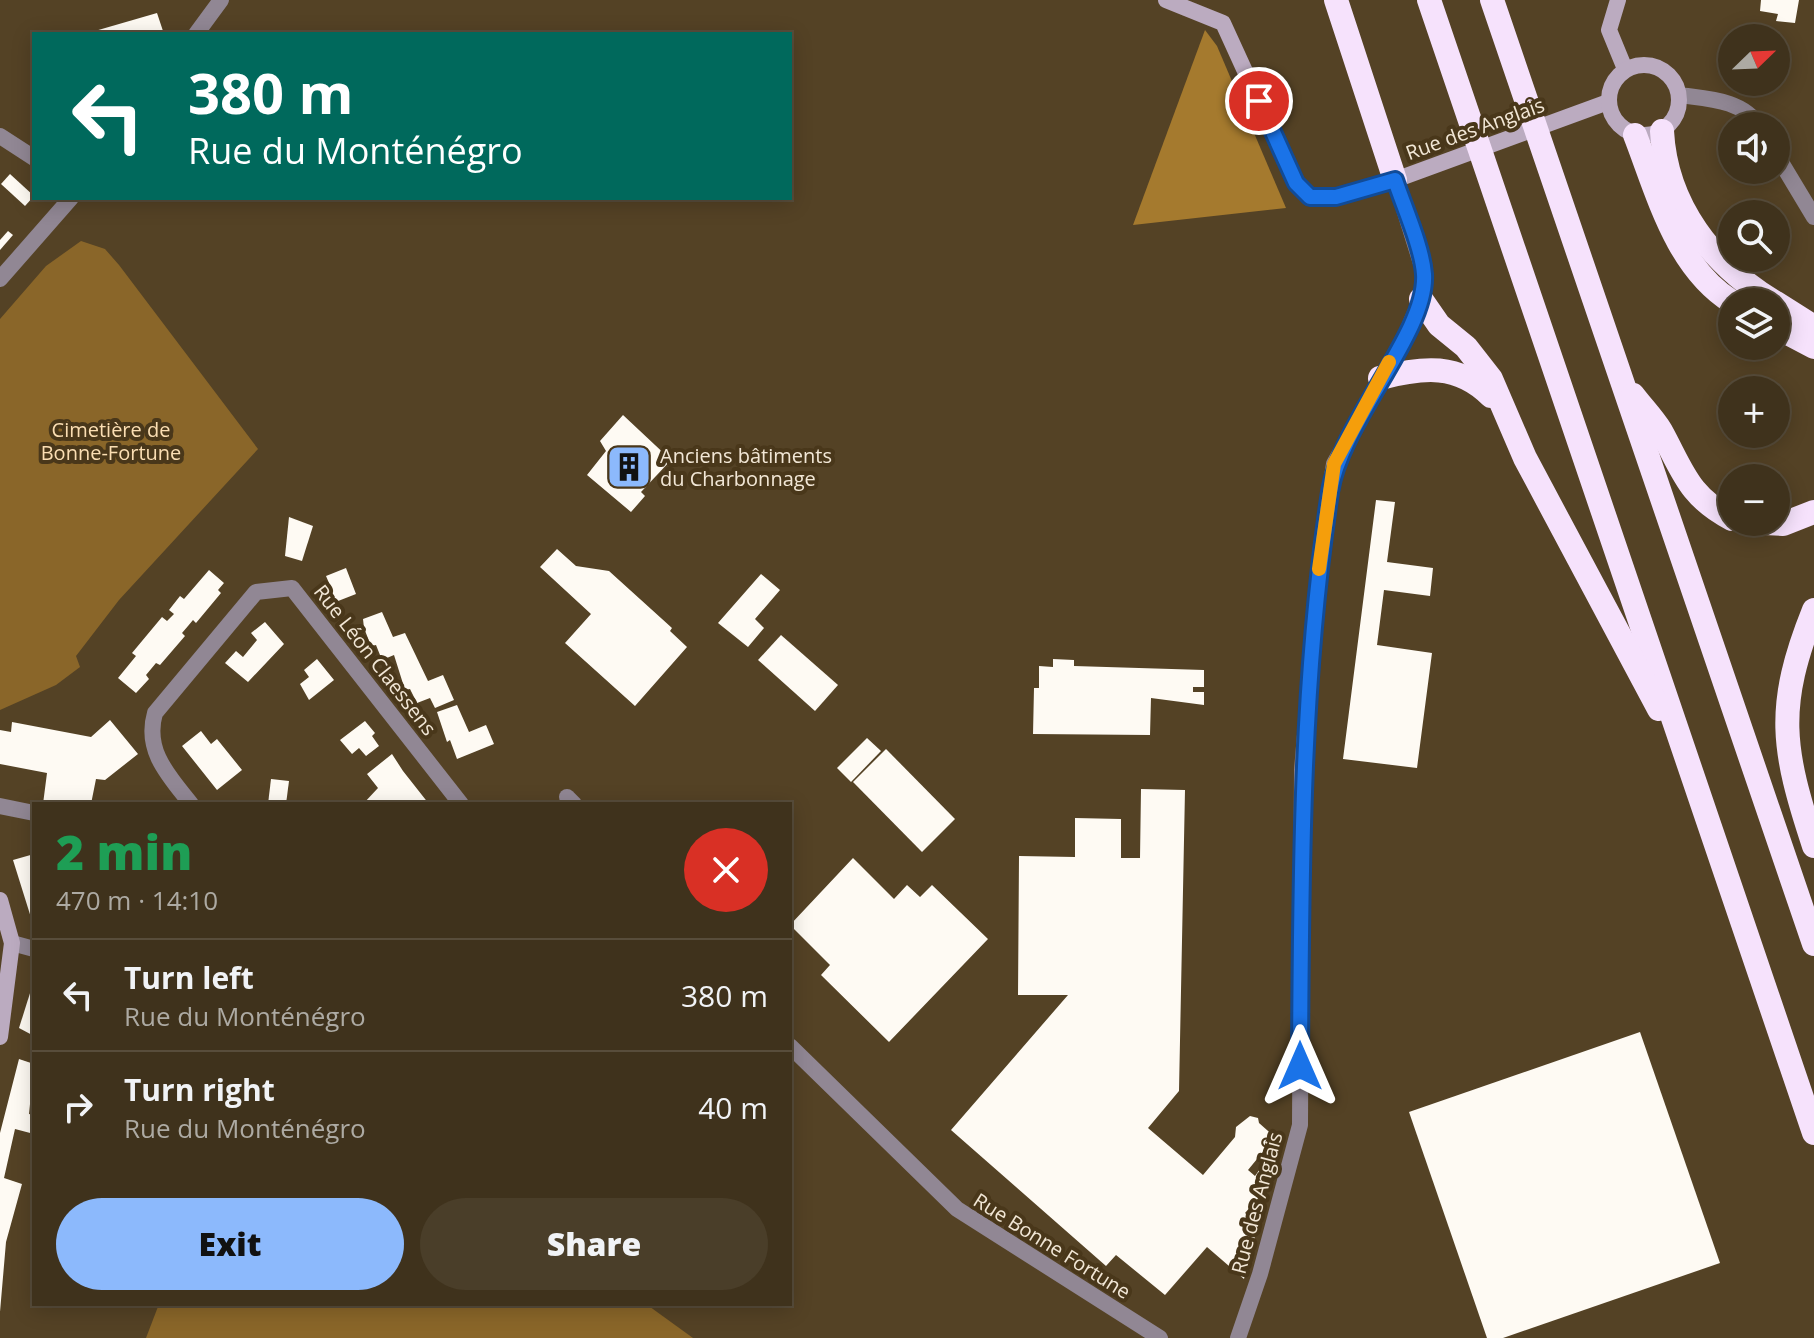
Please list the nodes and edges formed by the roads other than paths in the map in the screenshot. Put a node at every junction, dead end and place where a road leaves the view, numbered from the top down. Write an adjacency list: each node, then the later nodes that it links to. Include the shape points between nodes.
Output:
1 (221, 0): 7 (street)
2 (1166, 0): 17 (street, via 1223,23 1290,171 1310,197 1336,197)
3 (1336, 0): 17 (highway)
4 (1429, 0): 35 (highway)
5 (1492, 0): 29 (highway)
6 (1618, 0): 8 (street, via 1609,30)
7 (197, 32)
8 (1625, 69): 9 (street, via 1657,67 1668,73); 10 (street, via 1615,78)
9 (1679, 95): 11 (street, via 1725,101); 12 (street, via 1677,112)
10 (1608, 102): 13 (street, via 1618,124); 17 (street, Rue des Anglais)
11 (1746, 112)
12 (1662, 131): 13 (street); 21 (highway, via 1663,152 1684,212 1700,238)
13 (1635, 135): 22 (highway, via 1685,256)
14 (0, 136): 15 (street)
15 (32, 157)
16 (1790, 177): 19 (street)
17 (1395, 180): 23 (street, Rue des Anglais, via 1424,273)
18 (69, 200): 20 (street)
19 (1814, 217)
20 (0, 279)
21 (1751, 288)
22 (1718, 291)
23 (1421, 299): 28 (street, Rue des Anglais); 30 (highway, via 1491,379)
24 (1790, 312): 25 (highway)
25 (1814, 327)
26 (1790, 334): 27 (highway)
27 (1814, 347)
28 (1380, 378): 30 (highway, via 1420,368 1457,371); 51 (street, Rue des Anglais, via 1334,464 1321,547 1302,770 1300,1125)
29 (1621, 379): 31 (highway, via 1660,430 1682,476); 41 (highway)
30 (1502, 407): 35 (highway, via 1626,652)
31 (1718, 510)
32 (1814, 512): 33 (highway)
33 (1790, 521)
34 (1814, 610): 40 (highway, via 1787,692 1785,730 1789,765)
35 (1682, 749): 49 (highway)
36 (189, 802): 37 (street, Rue Léon Claessens, via 159,764 150,730 155,713 256,592 292,588)
37 (459, 802)
38 (0, 806): 39 (street)
39 (32, 813)
40 (1814, 846)
41 (1788, 867): 43 (highway); 45 (highway)
42 (0, 900): 44 (street)
43 (1814, 912)
44 (12, 943): 46 (street); 47 (street)
45 (1814, 944)
46 (32, 948)
47 (0, 1037)
48 (792, 1048): 50 (street, Rue Bonne Fortune, via 957,1209)
49 (1814, 1133)
50 (1160, 1338)
51 (1238, 1338)

